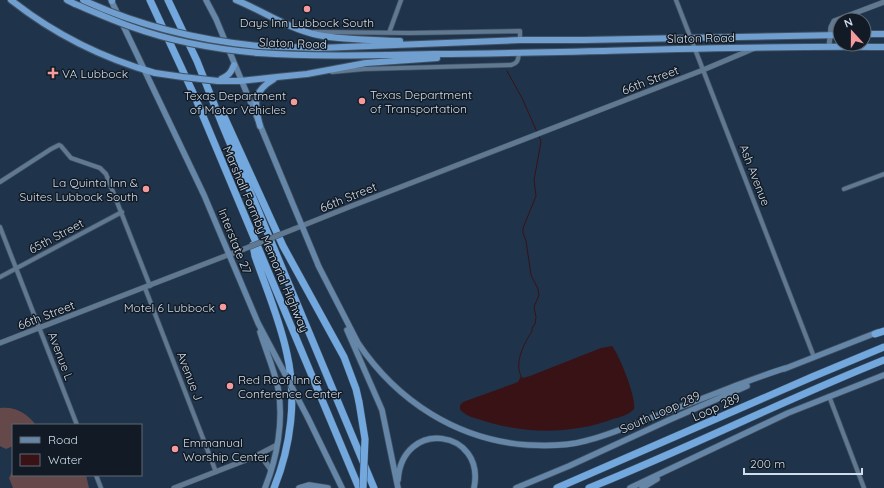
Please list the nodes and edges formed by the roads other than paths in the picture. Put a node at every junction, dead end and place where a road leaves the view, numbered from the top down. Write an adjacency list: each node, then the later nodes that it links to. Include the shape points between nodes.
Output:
1 (11, 0): 28 (highway, via 67,38)
2 (67, 0): 25 (highway, Slaton Road, bridge, via 131,27 208,47 301,55)
3 (83, 0): 19 (highway, Slaton Road, bridge, via 161,29 208,40 276,48)
4 (112, 0): 28 (main road, Interstate 27)
5 (150, 0): 41 (highway, Marshall Formby Memorial Highway, via 195,97)
6 (168, 0): 26 (highway, Marshall Formby Memorial Highway)
7 (206, 0): 27 (main road)
8 (401, 0): 13 (street)
9 (676, 0): 17 (street, Ash Avenue)
10 (238, 1): 12 (highway)
11 (884, 2): 16 (street, via 838,19 833,24)
12 (306, 31): 13 (street, Slaton Road); 19 (highway, via 324,36)
13 (389, 33): 18 (street, Slaton Road, via 520,31)
14 (872, 34): 15 (highway)
15 (884, 34)
16 (830, 35): 17 (highway, Slaton Road); 20 (street)
17 (691, 38): 18 (highway, Slaton Road); 23 (street, Ash Avenue)
18 (520, 40): 19 (highway, Slaton Road); 24 (highway)
19 (426, 44)
20 (829, 46): 21 (highway, Slaton Road); 22 (highway, Slaton Road)
21 (884, 47)
22 (754, 48): 23 (highway, Slaton Road); 29 (street, 66th Street)
23 (695, 49): 24 (highway, Slaton Road); 29 (street, Ash Avenue)
24 (519, 53): 25 (highway, Slaton Road); 30 (street, via 518,60 511,65)
25 (475, 54): 30 (highway, via 366,64)
26 (197, 61): 73 (highway, bridge, via 222,110 283,246 344,358 356,389 365,439); 74 (highway, Marshall Formby Memorial Highway)
27 (234, 66): 32 (highway, via 228,76); 33 (main road)
28 (144, 70): 32 (highway, bridge); 42 (main road, Interstate 27)
29 (703, 70): 39 (street, 66th Street); 53 (street, Ash Avenue)
30 (307, 74): 31 (highway)
31 (277, 77): 33 (highway); 34 (highway, via 265,84 258,93 256,110)
32 (218, 81): 33 (highway)
33 (240, 81): 34 (main road)
34 (260, 126): 39 (main road)
35 (884, 174): 37 (street)
36 (0, 182): 38 (street, Avenue J, via 59,145 71,158 104,171)
37 (844, 189)
38 (122, 212): 44 (street, 65th Street); 46 (street, Avenue J)
39 (302, 226): 42 (street, 66th Street, bridge); 43 (main road)
40 (0, 227): 44 (street, Avenue L)
41 (252, 235): 68 (highway, via 254,256 287,354 293,401 283,464); 72 (highway, Marshall Formby Memorial Highway)
42 (232, 254): 46 (street, 66th Street); 47 (main road, Interstate 27)
43 (318, 265): 55 (main road, via 358,343 389,381 431,415 467,432 492,440 537,446 584,442); 75 (main road, via 382,410)
44 (16, 269): 45 (street, 65th Street); 48 (street, Avenue L)
45 (0, 277)
46 (148, 287): 48 (street, 66th Street); 63 (street, Avenue J)
47 (255, 315): 59 (main road, via 278,389 280,419); 71 (main road, Interstate 27, bridge)
48 (40, 328): 51 (street, 66th Street); 58 (street, Avenue L)
49 (884, 330): 50 (highway)
50 (875, 334): 53 (main road, South Loop 289)
51 (0, 343)
52 (884, 347): 78 (highway, Loop 289)
53 (814, 357): 55 (main road, South Loop 289)
54 (884, 360): 79 (highway, Loop 289)
55 (786, 368): 77 (main road, South Loop 289)
56 (884, 375): 57 (main road)
57 (829, 396): 60 (main road); 82 (street)
58 (77, 424)
59 (277, 445): 61 (street); 62 (main road)
60 (701, 453): 80 (main road); 81 (main road)
61 (256, 456): 62 (street, via 264,460); 63 (street)
62 (271, 470): 67 (main road)
63 (216, 472): 66 (street)
64 (96, 476): 65 (street)
65 (101, 488)
66 (174, 488)
67 (264, 488)
68 (274, 488)
69 (299, 488): 70 (main road, via 309,485)
70 (328, 488)
71 (342, 488)
72 (359, 488)
73 (363, 488)
74 (374, 488)
75 (398, 488): 76 (main road, via 399,471 408,451 418,443 436,438 454,442 469,454 476,473)
76 (474, 488)
77 (516, 488)
78 (557, 488)
79 (589, 488)
80 (630, 488)
81 (642, 488)
82 (864, 488)

